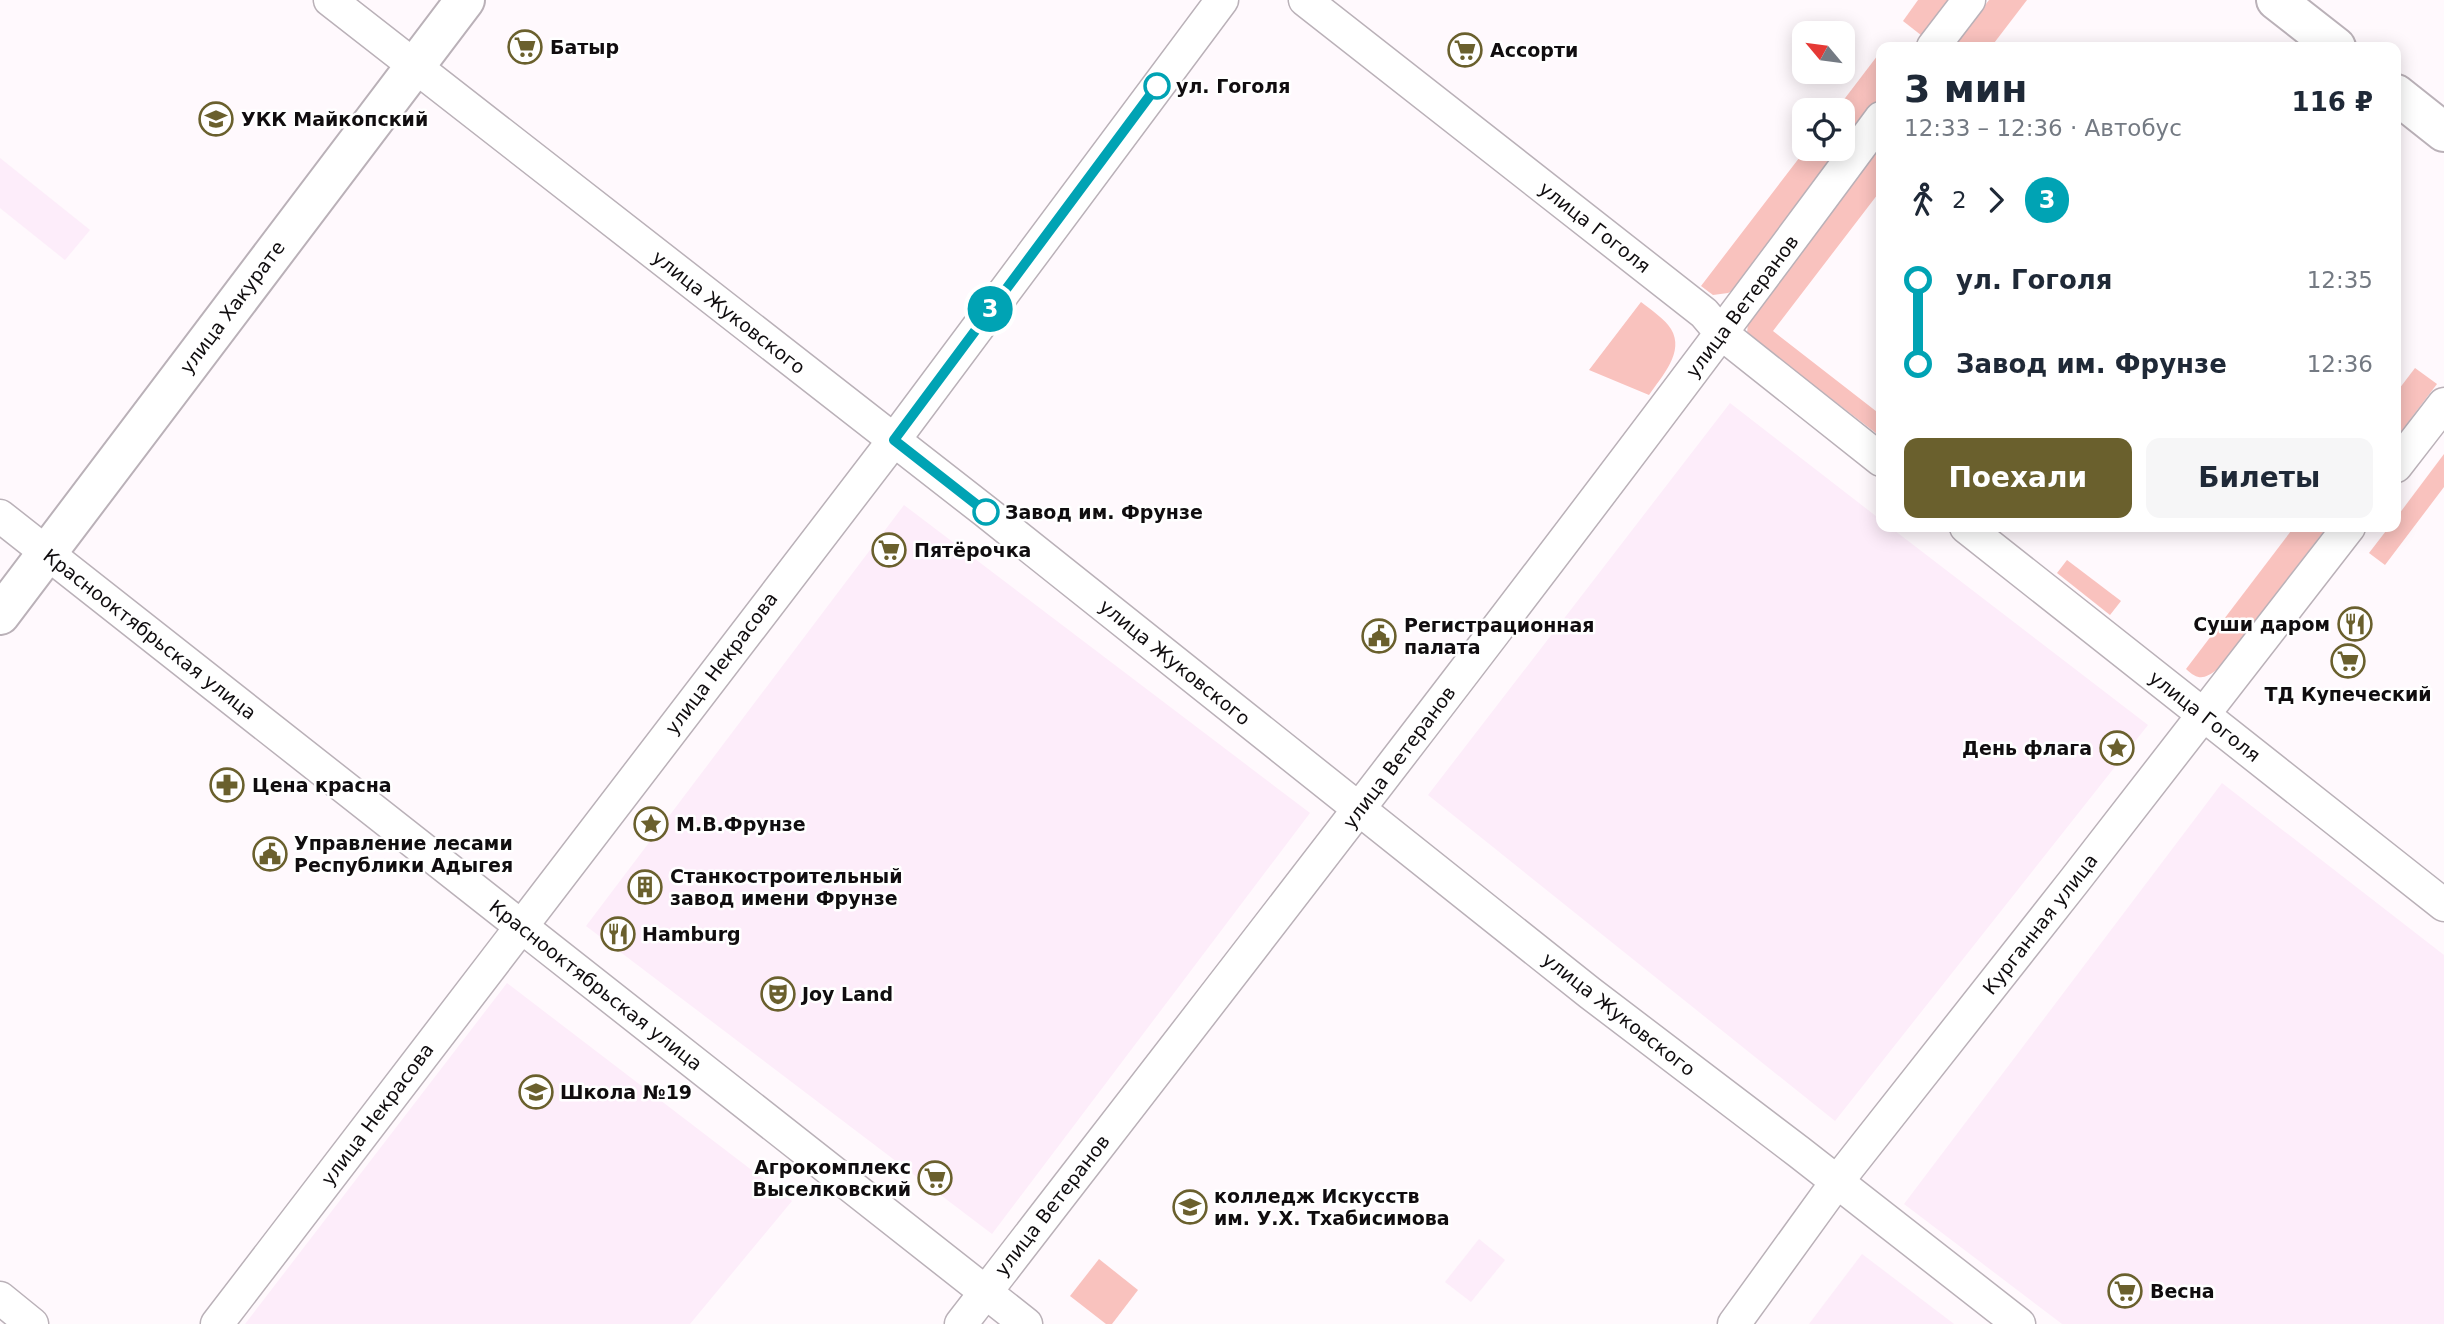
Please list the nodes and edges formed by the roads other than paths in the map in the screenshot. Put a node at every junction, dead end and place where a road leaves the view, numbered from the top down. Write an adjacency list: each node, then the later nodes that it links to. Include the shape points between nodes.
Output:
1 (330, 0): 9 (street, улица Жуковского)
2 (465, 0): 9 (main road, улица Хакурате)
3 (1222, 0): 15 (street, улица Некрасова)
4 (1305, 0): 13 (street, улица Гоголя, via 1704,313)
5 (1969, 0): 7 (street)
6 (2276, 0): 8 (main road)
7 (1937, 42)
8 (2330, 42)
9 (415, 66): 15 (street, улица Жуковского); 21 (main road, улица Хакурате)
10 (2401, 98): 12 (main road)
11 (1876, 125): 13 (street, улица Ветеранов)
12 (2444, 132)
13 (1721, 333): 16 (street, улица Гоголя); 24 (street, улица Ветеранов)
14 (2444, 404): 17 (street)
15 (894, 440): 24 (street, улица Жуковского); 26 (street, улица Некрасова)
16 (1876, 456)
17 (2401, 460)
18 (0, 516): 21 (street, Краснооктябрьская улица)
19 (1972, 532): 23 (street, улица Гоголя)
20 (2344, 532): 23 (street, Курганная улица)
21 (48, 553): 22 (main road, улица Хакурате); 26 (street, Краснооктябрьская улица)
22 (0, 615)
23 (2204, 714): 25 (street, улица Гоголя); 27 (street, Курганная улица)
24 (1359, 809): 27 (street, улица Жуковского); 28 (street, улица Ветеранов)
25 (2444, 905)
26 (521, 926): 28 (street, Краснооктябрьская улица); 31 (street, улица Некрасова)
27 (1836, 1183): 34 (street, Курганная улица); 35 (street, улица Жуковского)
28 (986, 1292): 32 (street, улица Ветеранов); 33 (street, Краснооктябрьская улица)
29 (0, 1298): 30 (street)
30 (32, 1324)
31 (217, 1324)
32 (961, 1324)
33 (1026, 1324)
34 (1734, 1324)
35 (2019, 1324)

